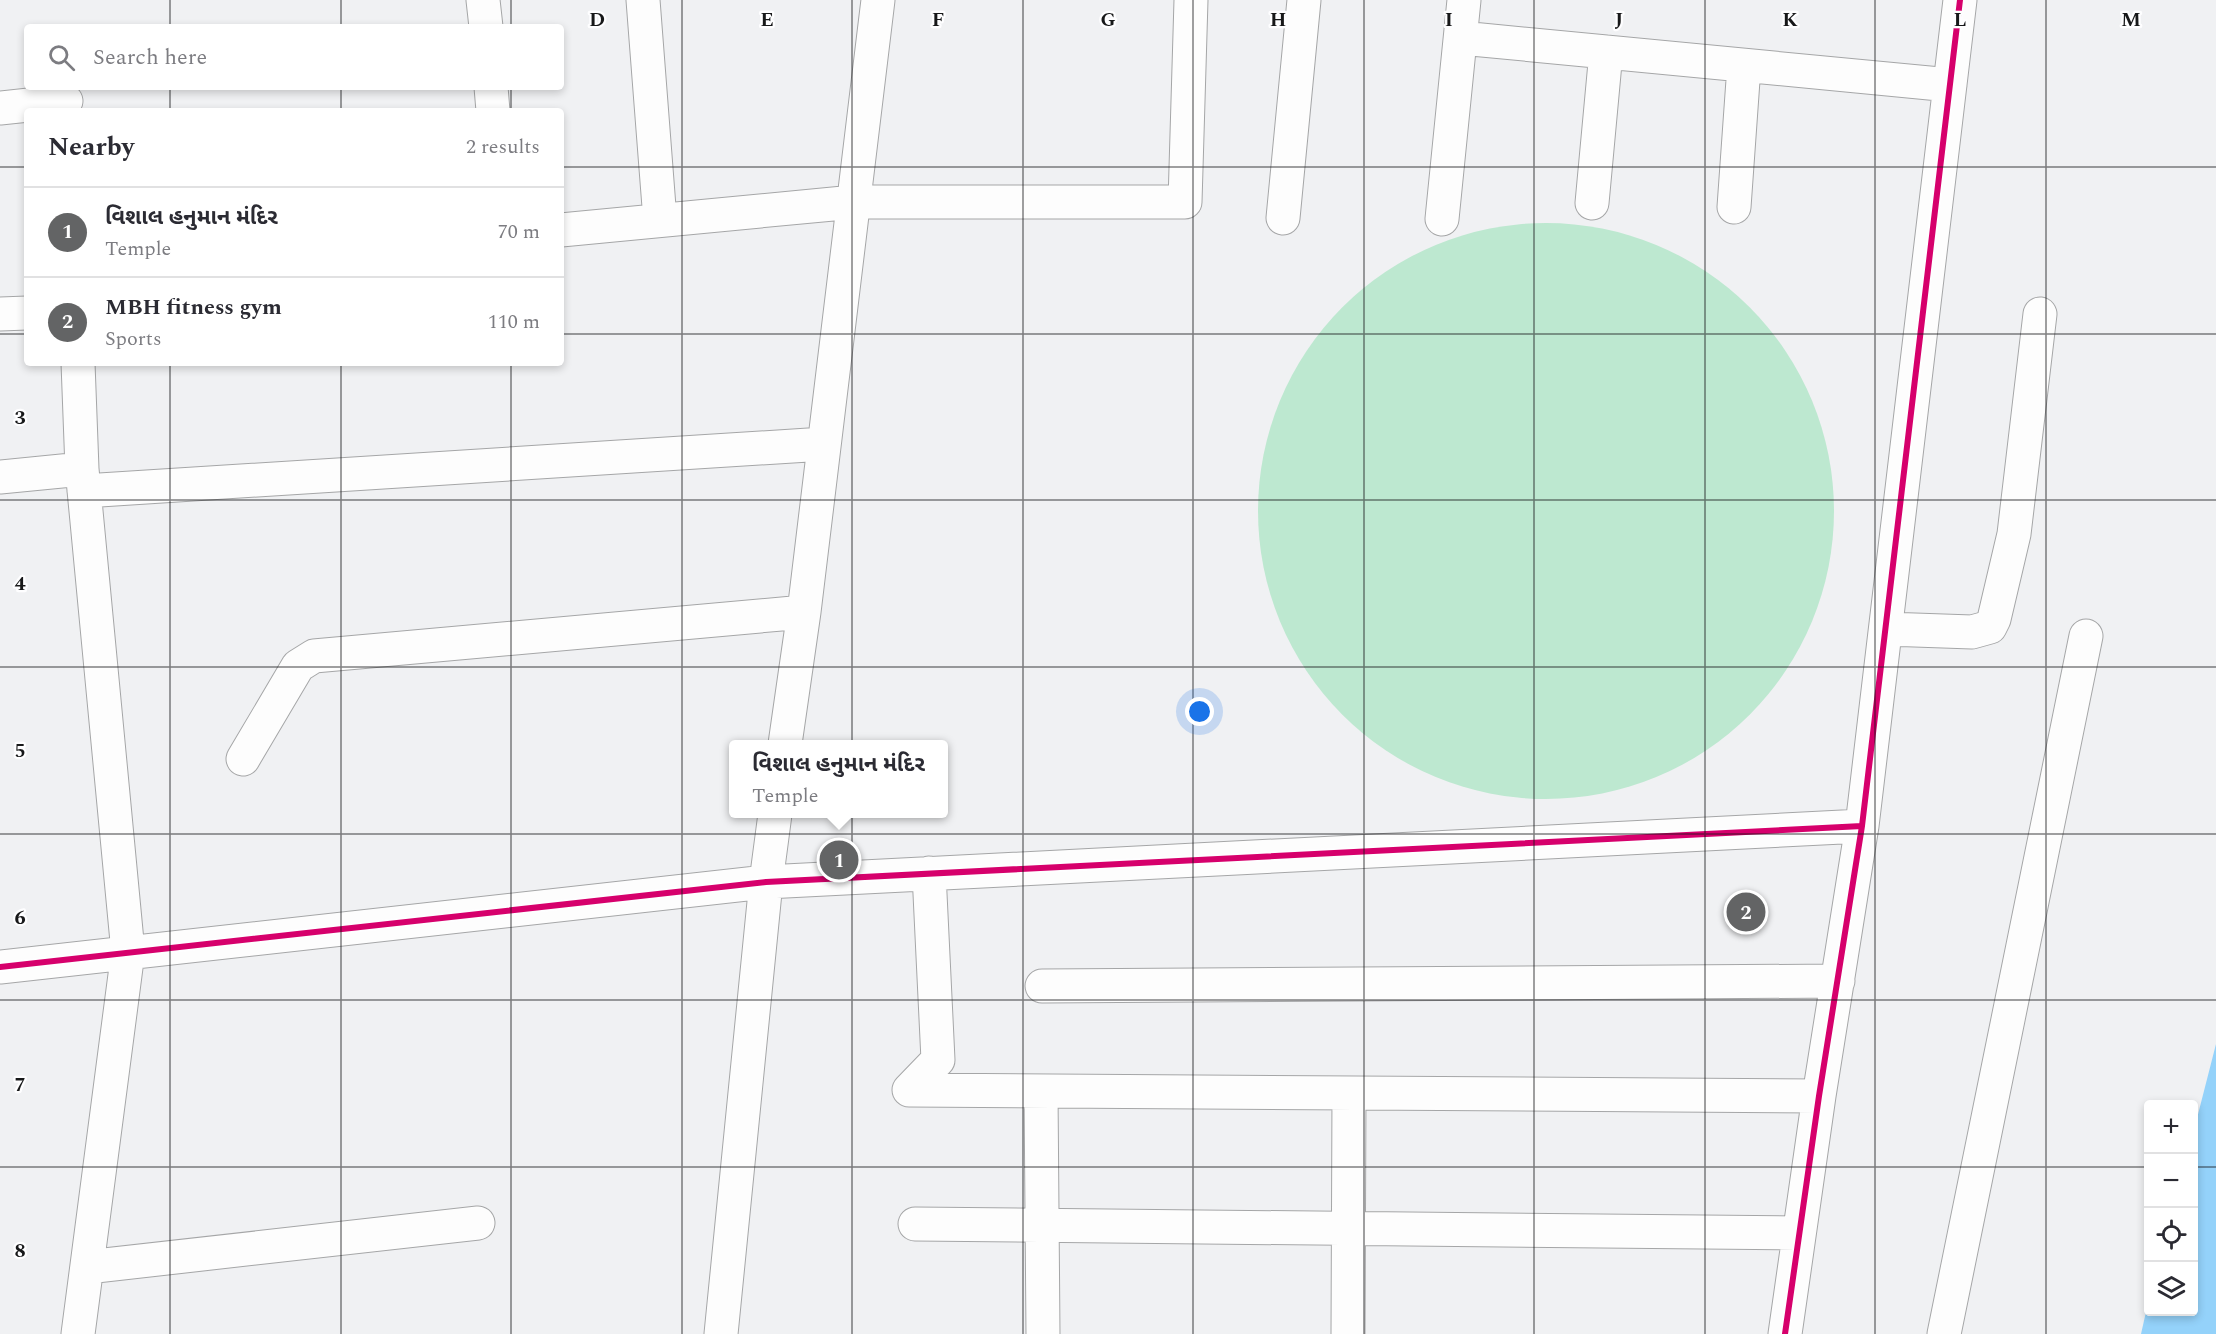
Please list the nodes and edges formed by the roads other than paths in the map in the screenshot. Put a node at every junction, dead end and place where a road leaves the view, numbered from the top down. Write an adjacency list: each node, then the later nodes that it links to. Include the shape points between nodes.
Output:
1 (483, 0): 8 (street)
2 (644, 0): 22 (street)
3 (878, 0): 17 (street)
4 (1191, 0): 17 (street, via 1185,202)
5 (1304, 0): 20 (street)
6 (1464, 0): 9 (street)
7 (1960, 0): 12 (street)
8 (486, 24)
9 (1461, 38): 10 (street); 21 (street)
10 (1606, 52): 11 (street); 18 (street)
11 (1744, 66): 12 (street); 19 (street)
12 (1950, 85): 32 (street)
13 (491, 90): 16 (street)
14 (66, 101): 15 (street)
15 (0, 108)
16 (493, 108)
17 (854, 202): 22 (street); 28 (street)
18 (1592, 203)
19 (1734, 207)
20 (1284, 218)
21 (1442, 219)
22 (660, 220): 23 (street)
23 (564, 230)
24 (24, 313): 25 (street)
25 (0, 314)
26 (2040, 314): 32 (street, via 2014,534 1994,619 1990,627 1972,632)
27 (78, 366): 30 (street)
28 (824, 444): 30 (street); 31 (street)
29 (0, 477): 30 (street)
30 (83, 480): 40 (street)
31 (804, 612): 34 (street); 35 (street, via 314,656 298,666)
32 (1887, 629): 37 (street)
33 (2086, 636): 58 (street)
34 (786, 740)
35 (243, 759)
36 (774, 818): 39 (street)
37 (1862, 826): 38 (street); 42 (street)
38 (929, 873): 39 (street); 44 (street, via 938,1060 909,1090)
39 (766, 882): 40 (street); 54 (street)
40 (128, 952): 41 (street); 52 (street)
41 (0, 967)
42 (1838, 981): 43 (street); 46 (street)
43 (1042, 986)
44 (1041, 1091): 45 (street); 49 (street)
45 (1349, 1093): 46 (street); 50 (street)
46 (1819, 1096): 51 (street)
47 (478, 1223): 52 (street)
48 (915, 1224): 49 (street)
49 (1041, 1225): 50 (street); 55 (street)
50 (1349, 1228): 51 (street); 56 (street)
51 (1799, 1233): 57 (street)
52 (87, 1267): 53 (street)
53 (78, 1334)
54 (721, 1334)
55 (1043, 1334)
56 (1348, 1334)
57 (1785, 1334)
58 (1944, 1334)

